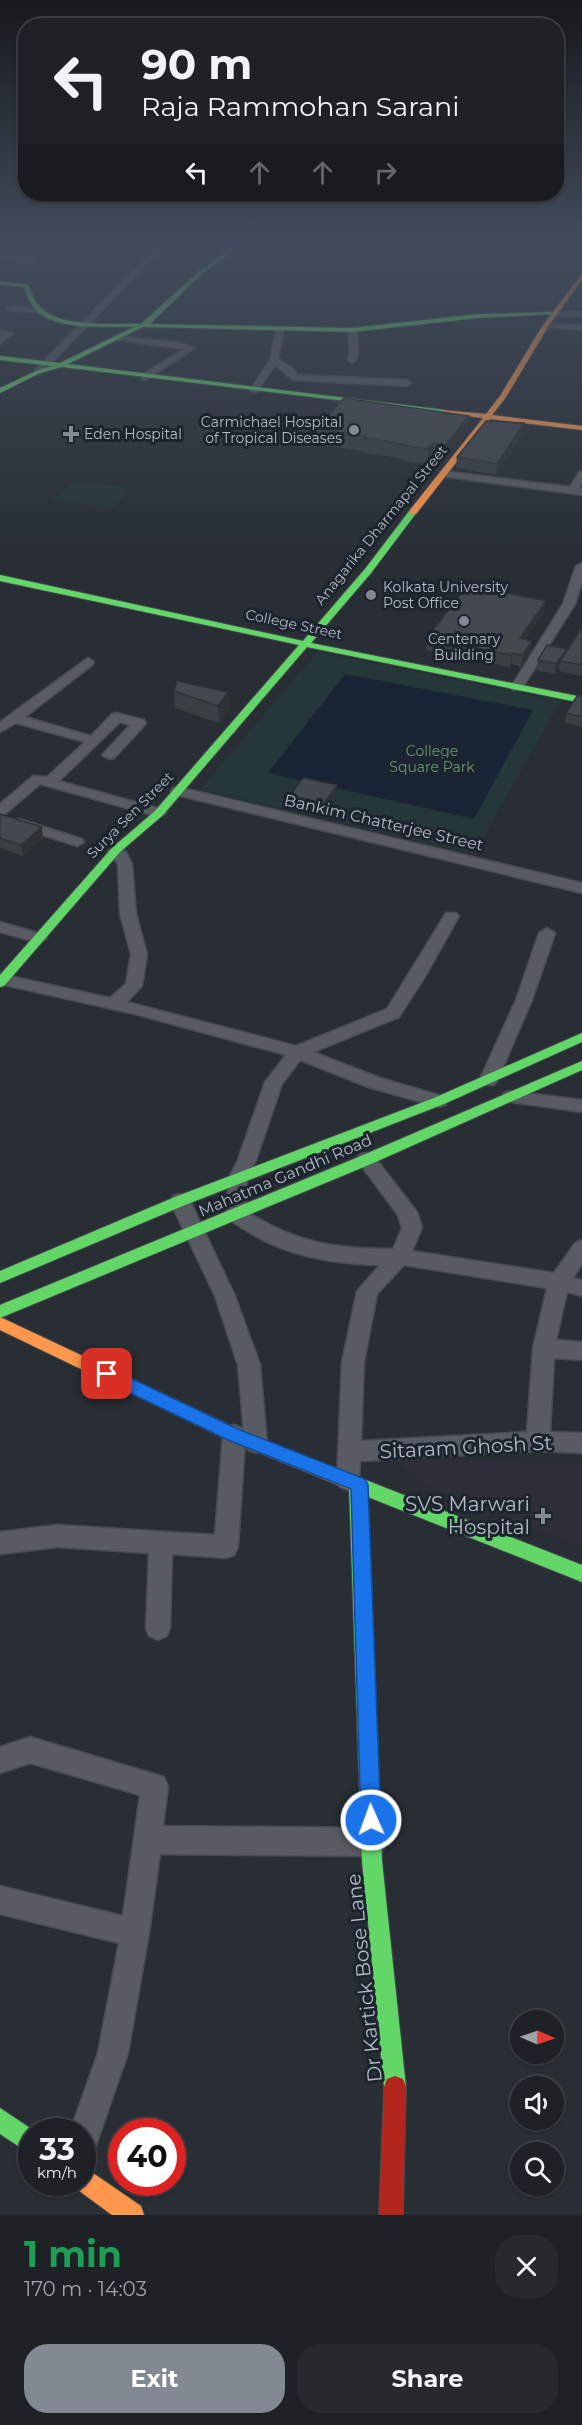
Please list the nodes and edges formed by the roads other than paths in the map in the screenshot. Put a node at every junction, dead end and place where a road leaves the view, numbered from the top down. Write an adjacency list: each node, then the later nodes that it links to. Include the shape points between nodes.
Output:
1 (62, 349): 10 (street)
2 (94, 349): 10 (main road)
3 (189, 349): 12 (street)
4 (276, 349): 8 (street)
5 (354, 349): 9 (street)
6 (531, 349): 18 (main road, Anagarika Dharmapal Street)
7 (0, 358): 10 (main road)
8 (274, 360): 13 (street, via 292,372 293,377); 15 (street)
9 (352, 360)
10 (49, 364): 11 (main road); 12 (main road); 16 (main road); 18 (main road)
11 (0, 367)
12 (145, 377): 15 (main road)
13 (339, 380): 14 (street); 17 (street)
14 (407, 382)
15 (254, 390): 17 (main road)
16 (0, 391)
17 (334, 399): 18 (main road)
18 (485, 422): 19 (main road); 20 (main road); 22 (main road, Anagarika Dharmapal Street)
19 (582, 428)
20 (582, 437)
21 (582, 473): 23 (street)
22 (443, 474): 23 (street); 26 (main road, Anagarika Dharmapal Street)
23 (578, 492)
24 (582, 566): 28 (street, via 569,604)
25 (0, 578): 26 (main road, College Street)
26 (306, 643): 28 (main road, College Street); 35 (main road, Surya Sen Street)
27 (88, 662): 30 (street)
28 (517, 687): 29 (main road, College Street)
29 (582, 700)
30 (14, 718): 31 (street); 32 (street)
31 (0, 728)
32 (94, 741): 33 (street, via 117,717 139,723); 34 (street)
33 (109, 755)
34 (50, 782): 36 (street, via 38,779); 37 (street)
35 (178, 791): 37 (main road, Surya Sen Street); 41 (street, Bankim Chatterjee Street)
36 (0, 810)
37 (159, 813): 40 (main road, Surya Sen Street)
38 (0, 817): 39 (street)
39 (77, 842)
40 (115, 851): 45 (main road, Surya Sen Street); 47 (street, via 125,864 128,914 139,954 134,987)
41 (582, 888)
42 (451, 916): 49 (street, via 393,1013)
43 (0, 927): 45 (street)
44 (547, 933): 51 (street, via 524,1000)
45 (39, 938): 46 (main road, Surya Sen Street)
46 (1, 981): 47 (street)
47 (113, 1005): 49 (street)
48 (582, 1037): 51 (main road, Mahatma Gandhi Road)
49 (297, 1052): 53 (street, via 374,1083); 56 (street, via 274,1082)
50 (582, 1065): 52 (main road, Mahatma Gandhi Road)
51 (488, 1081): 53 (main road, Mahatma Gandhi Road)
52 (510, 1096): 54 (street); 55 (main road, Mahatma Gandhi Road)
53 (439, 1101): 56 (main road, Mahatma Gandhi Road)
54 (582, 1106)
55 (366, 1160): 58 (main road, Mahatma Gandhi Road); 61 (street, via 407,1212 412,1228)
56 (238, 1178): 57 (main road, Mahatma Gandhi Road); 58 (street)
57 (180, 1201): 59 (street); 62 (main road, Mahatma Gandhi Road)
58 (237, 1214): 59 (main road, Mahatma Gandhi Road); 61 (street, via 260,1232 300,1249 358,1258)
59 (195, 1231): 65 (main road, Mahatma Gandhi Road); 71 (street, via 225,1296 249,1365)
60 (582, 1248): 63 (street)
61 (400, 1257): 63 (street); 73 (street, via 367,1291 353,1362)
62 (0, 1277)
63 (559, 1282): 64 (street); 67 (street)
64 (582, 1288)
65 (0, 1312)
66 (0, 1323): 69 (main road)
67 (544, 1348): 68 (street); 70 (street)
68 (582, 1351)
69 (234, 1435): 71 (main road); 75 (street, via 225,1547)
70 (538, 1441): 72 (street, Sitaram Ghosh St); 73 (street, Sitaram Ghosh St)
71 (256, 1443): 74 (main road)
72 (582, 1443)
73 (350, 1452): 74 (street)
74 (354, 1483): 77 (main road); 81 (main road, Dr Kartick Bose Lane)
75 (161, 1542): 76 (street, via 57,1536); 78 (street)
76 (0, 1543)
77 (582, 1574)
78 (158, 1628)
79 (0, 1760): 80 (street, via 30,1750 155,1786)
80 (148, 1840): 81 (street); 83 (street)
81 (372, 1842): 89 (main road, Dr Kartick Bose Lane, via 395,2085)
82 (0, 1900): 83 (street)
83 (135, 1933): 84 (street, via 113,2053)
84 (91, 2118)
85 (0, 2120): 86 (main road)
86 (18, 2133)
87 (96, 2190): 88 (main road)
88 (132, 2215)
89 (391, 2215)

